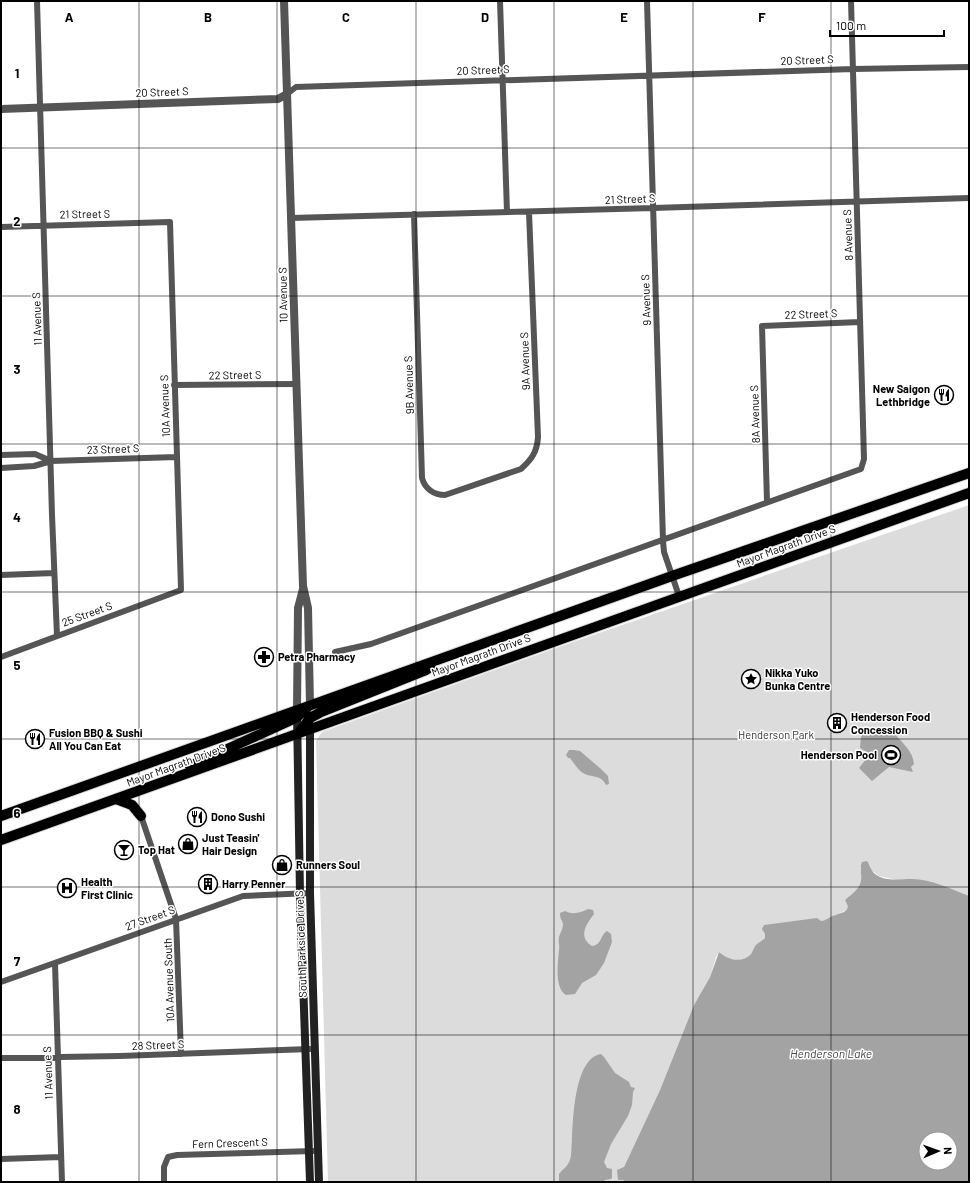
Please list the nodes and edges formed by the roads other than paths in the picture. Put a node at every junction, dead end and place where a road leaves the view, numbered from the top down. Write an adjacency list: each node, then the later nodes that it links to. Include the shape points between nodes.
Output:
1 (37, 1): 11 (street, 11 Avenue S)
2 (284, 1): 10 (street, 10 Avenue S)
3 (500, 1): 9 (street)
4 (647, 1): 8 (street, 9 Avenue S)
5 (851, 1): 7 (street, 8 Avenue S)
6 (969, 67): 7 (street, 20 Street S)
7 (853, 69): 8 (street, 20 Street S); 14 (street, 8 Avenue S)
8 (649, 76): 9 (street, 20 Street S); 15 (street, 9 Avenue S)
9 (503, 80): 10 (street, 20 Street S, via 296,87); 16 (street)
10 (287, 94): 11 (street, 20 Street S, via 278,99); 19 (street, 10 Avenue S)
11 (40, 107): 12 (street, 20 Street S); 21 (street, 11 Avenue S)
12 (1, 109)
13 (969, 198): 14 (street, 21 Street S)
14 (857, 201): 15 (street, 21 Street S); 23 (street, 8 Avenue S)
15 (653, 208): 17 (street, 21 Street S); 35 (street, 9 Avenue S)
16 (507, 212): 17 (street, 21 Street S); 18 (street, 21 Street S)
17 (529, 212): 32 (street, 9A Avenue S, via 537,445 531,460 521,469)
18 (414, 214): 19 (street, 21 Street S); 32 (street, 9B Avenue S, via 422,478 431,491 443,496)
19 (291, 218): 25 (street, 10 Avenue S)
20 (170, 222): 21 (street, 21 Street S); 26 (street, 10A Avenue S)
21 (44, 225): 22 (street, 21 Street S); 29 (street, 11 Avenue S)
22 (1, 226)
23 (860, 322): 24 (street, 22 Street S); 34 (street, 8 Avenue S, via 864,459 861,469)
24 (762, 326): 34 (street, 8A Avenue S)
25 (296, 384): 26 (street, 22 Street S); 39 (street, 10 Avenue S)
26 (174, 386): 28 (street, 10A Avenue S)
27 (1, 455): 29 (street, 23 Street S, via 35,454)
28 (176, 457): 29 (street, 23 Street S); 40 (street, 10A Avenue S)
29 (51, 461): 30 (street, 23 Street S, via 34,466); 36 (street, 11 Avenue S)
30 (1, 468)
31 (969, 473): 38 (main road, Mayor Magrath Drive S)
32 (488, 481)
33 (969, 493): 41 (main road, Mayor Magrath Drive S)
34 (767, 502): 35 (street)
35 (663, 541): 38 (street, 9 Avenue S); 43 (street, via 371,644)
36 (54, 573): 37 (street); 42 (street, 11 Avenue S)
37 (1, 575)
38 (672, 576): 41 (street, 9 Avenue S); 44 (main road, Mayor Magrath Drive S)
39 (303, 588): 46 (street, 10 Avenue S, via 308,608); 47 (street, 10 Avenue S, via 298,608)
40 (181, 590): 42 (street, 25 Street S)
41 (679, 596): 49 (main road, Mayor Magrath Drive S)
42 (57, 636): 45 (street, 25 Street S)
43 (335, 652)
44 (452, 654): 46 (main road, Mayor Magrath Drive S); 48 (main road, via 426,670)
45 (1, 657)
46 (310, 705): 47 (main road, Mayor Magrath Drive S); 48 (main road, South Parkside Drive S)
47 (298, 713): 50 (main road, South Parkside Drive S); 51 (main road, via 186,768); 54 (main road, Mayor Magrath Drive S)
48 (310, 718): 49 (main road, South Parkside Drive S); 50 (main road)
49 (310, 729): 50 (main road, Mayor Magrath Drive S); 57 (main road, South Parkside Drive S)
50 (298, 734): 51 (main road, Mayor Magrath Drive S); 58 (main road, South Parkside Drive S)
51 (181, 776): 52 (main road, Mayor Magrath Drive S)
52 (145, 789): 53 (main road, Mayor Magrath Drive S); 55 (main road, via 140,796)
53 (116, 799): 55 (main road, via 132,805); 56 (main road, Mayor Magrath Drive S)
54 (1, 816)
55 (141, 816): 59 (street, 10A Avenue South)
56 (1, 840)
57 (310, 893): 58 (street, 27 Street S); 63 (main road, South Parkside Drive S)
58 (300, 894): 59 (street, 27 Street S, via 243,896); 62 (main road, South Parkside Drive S)
59 (176, 920): 60 (street, 27 Street S); 64 (street, 10A Avenue South)
60 (55, 964): 61 (street, 27 Street S); 65 (street, 11 Avenue S)
61 (1, 982)
62 (306, 1049): 63 (street, 28 Street S); 64 (street, 28 Street S); 67 (main road, South Parkside Drive S)
63 (315, 1049): 68 (main road, South Parkside Drive S)
64 (182, 1054): 65 (street, 28 Street S)
65 (58, 1057): 66 (street, 28 Street S); 69 (street, 11 Avenue S)
66 (1, 1058)
67 (308, 1151): 68 (street, Fern Crescent S); 72 (street, Fern Crescent S, via 177,1155 168,1158 164,1167); 73 (main road, South Parkside Drive S)
68 (318, 1151): 74 (main road, South Parkside Drive S)
69 (61, 1157): 70 (street); 71 (street, 11 Avenue S)
70 (1, 1159)
71 (62, 1182)
72 (164, 1182)
73 (310, 1182)
74 (319, 1182)

